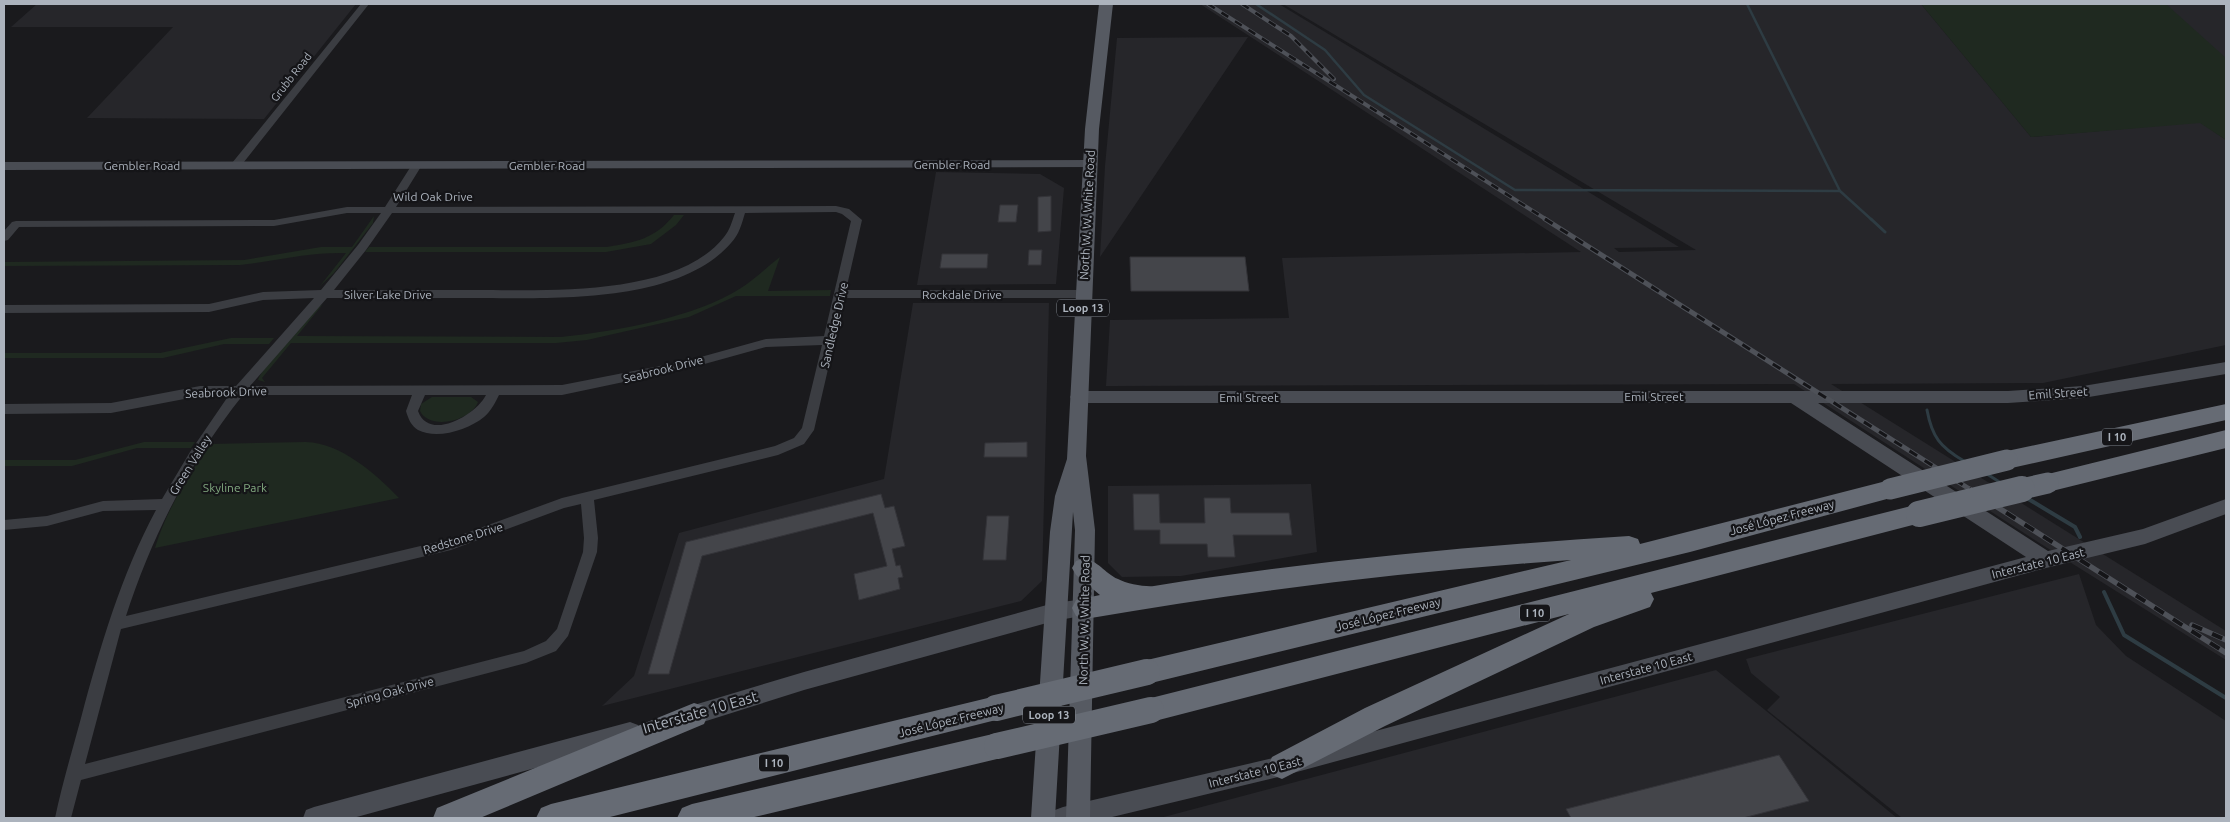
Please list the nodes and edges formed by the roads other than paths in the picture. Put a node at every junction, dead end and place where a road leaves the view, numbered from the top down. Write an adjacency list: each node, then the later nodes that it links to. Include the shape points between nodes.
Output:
1 (365, 4): 4 (street, Grubb Road)
2 (1106, 4): 3 (main road, North W. W. White Road / Loop 13)
3 (1090, 164): 5 (main road, Gembler Road); 13 (main road, North W. W. White Road / Loop 13)
4 (236, 165): 5 (main road, Gembler Road); 6 (main road, Gembler Road)
5 (417, 165): 7 (street, Green Valley)
6 (4, 166)
7 (389, 210): 8 (street, Wild Oak Drive); 10 (street, Wild Oak Drive, via 337,211 274,223 16,224); 11 (street, Green Valley, via 354,259)
8 (741, 210): 9 (street, Wild Oak Drive, via 836,210); 11 (street, Silver Lake Drive, via 731,236 705,262 668,277 613,289 562,294)
9 (851, 214): 12 (street, Sandledge Drive, via 857,220)
10 (4, 237)
11 (323, 294): 14 (street, Silver Lake Drive, via 274,295 209,308); 17 (street, Green Valley)
12 (841, 294): 13 (street, Rockdale Drive); 15 (street, Sandledge Drive)
13 (1083, 294): 22 (main road, North W. W. White Road / Loop 13)
14 (4, 309)
15 (831, 340): 19 (street, Seabrook Drive, via 766,343 583,388); 26 (street, Sandledge Drive)
16 (2226, 368): 21 (main road, Emil Street, via 2059,395)
17 (241, 391): 18 (street, Seabrook Drive); 23 (street, Seabrook Drive, via 185,393 111,408); 30 (street, Green Valley, via 184,471)
18 (420, 392): 19 (street, Seabrook Drive); 19 (street, via 412,411 415,420 423,426 438,429 461,425 472,419 484,409)
19 (494, 392)
20 (1793, 396): 21 (main road, Emil Street); 22 (main road, Emil Street); 25 (main road)
21 (1838, 396): 25 (main road, via 1827,404)
22 (1078, 397): 28 (main road, North W. W. White Road / Loop 13)
23 (4, 409)
24 (2226, 412): 33 (highway, José López Freeway / I 10, bridge, via 2006,460)
25 (1831, 421): 34 (main road)
26 (804, 436): 29 (street, Redstone Drive, via 778,450)
27 (2226, 439): 36 (highway, I 10, bridge)
28 (1076, 456): 35 (main road, North W. W. White Road / Loop 13, via 1085,530); 39 (main road, North W. W. White Road / Loop 13, via 1065,496)
29 (587, 497): 40 (street, Redstone Drive, via 451,544); 43 (street, Spring Oak Drive, via 592,538 590,552 563,632 551,646 526,657)
30 (166, 504): 32 (street, via 103,506 46,521); 40 (street, Green Valley, via 129,584)
31 (2226, 506): 34 (main road, Interstate 10 East, via 2145,536)
32 (4, 525)
33 (1690, 542): 37 (highway, via 1382,566); 48 (highway, José López Freeway / I 10, bridge)
34 (2046, 560): 42 (main road, Interstate 10 East)
35 (1085, 568): 37 (highway, via 1105,586 1120,592); 38 (main road, North W. W. White Road / Loop 13)
36 (1702, 570): 42 (highway, via 1638,600 1585,619 1375,717); 49 (highway, I 10, bridge, via 1151,710)
37 (1151, 596): 38 (highway)
38 (1085, 608): 39 (main road, Interstate 10 East); 44 (main road, North W. W. White Road / Loop 13)
39 (1054, 612): 41 (main road, Interstate 10 East); 50 (main road, Loop 13)
40 (116, 624): 43 (street, Green Valley, via 97,681)
41 (694, 715): 46 (main road, Interstate 10 East); 47 (highway)
42 (1282, 766): 44 (main road, Interstate 10 East)
43 (74, 774): 45 (street, Green Valley)
44 (1073, 817)
45 (63, 818)
46 (314, 818)
47 (447, 818)
48 (551, 818)
49 (692, 818)
50 (1043, 818)

